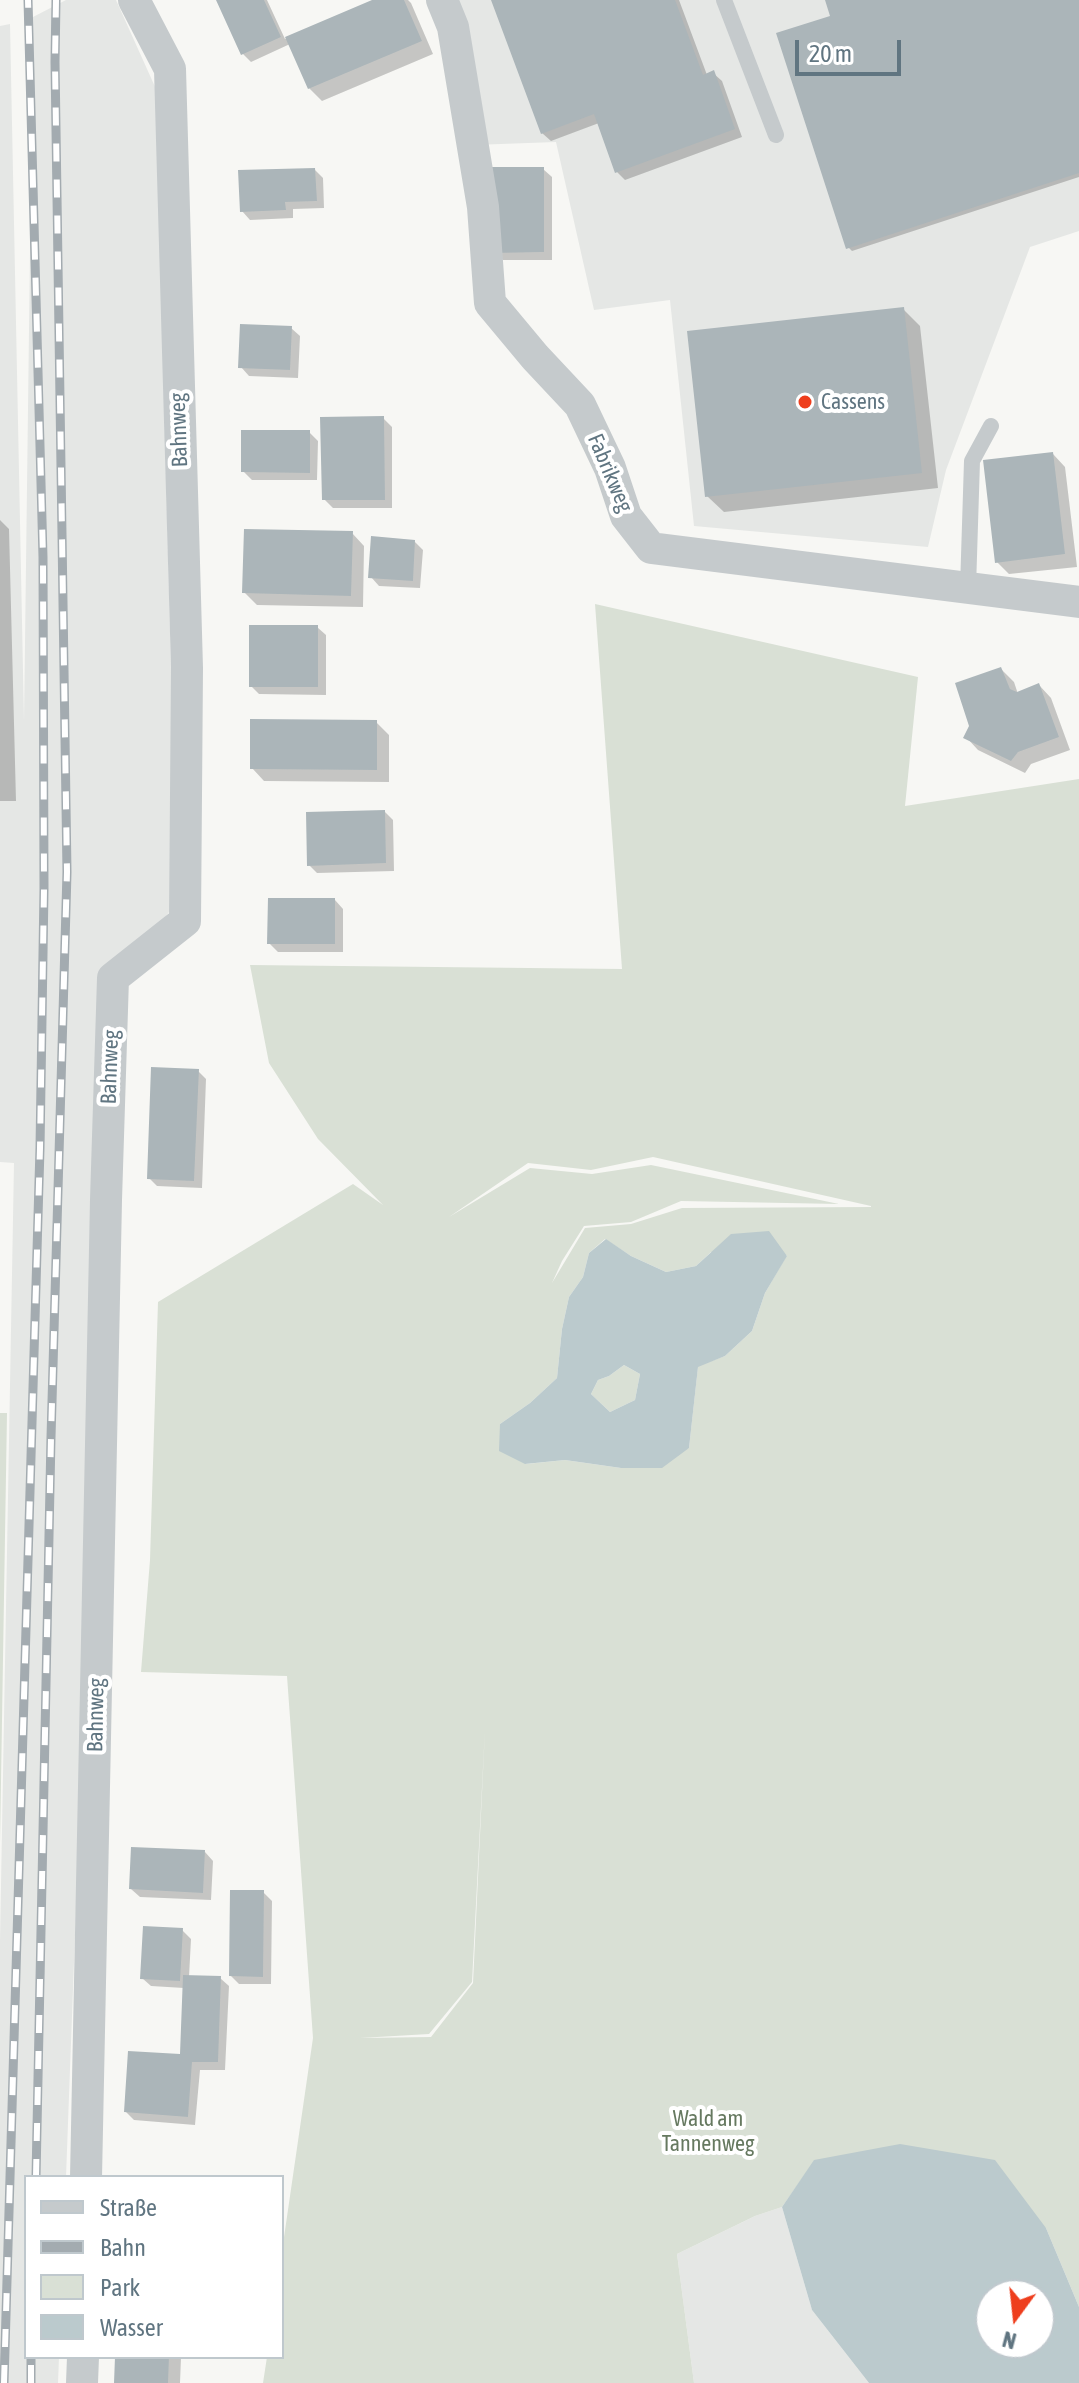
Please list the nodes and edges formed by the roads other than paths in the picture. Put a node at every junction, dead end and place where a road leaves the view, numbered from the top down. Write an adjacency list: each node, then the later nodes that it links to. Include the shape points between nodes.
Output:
1 (134, 0): 8 (street, Bahnweg, via 170,69 187,668 185,921 113,978)
2 (442, 0): 6 (street, Fabrikweg, via 453,27 483,207 490,303 580,405 626,516 651,548)
3 (724, 0): 4 (lane)
4 (776, 135)
5 (991, 426): 6 (lane, via 972,461)
6 (968, 588): 7 (street, Fabrikweg)
7 (1079, 602)
8 (86, 2175)
9 (83, 2359): 10 (street)
10 (82, 2383)

